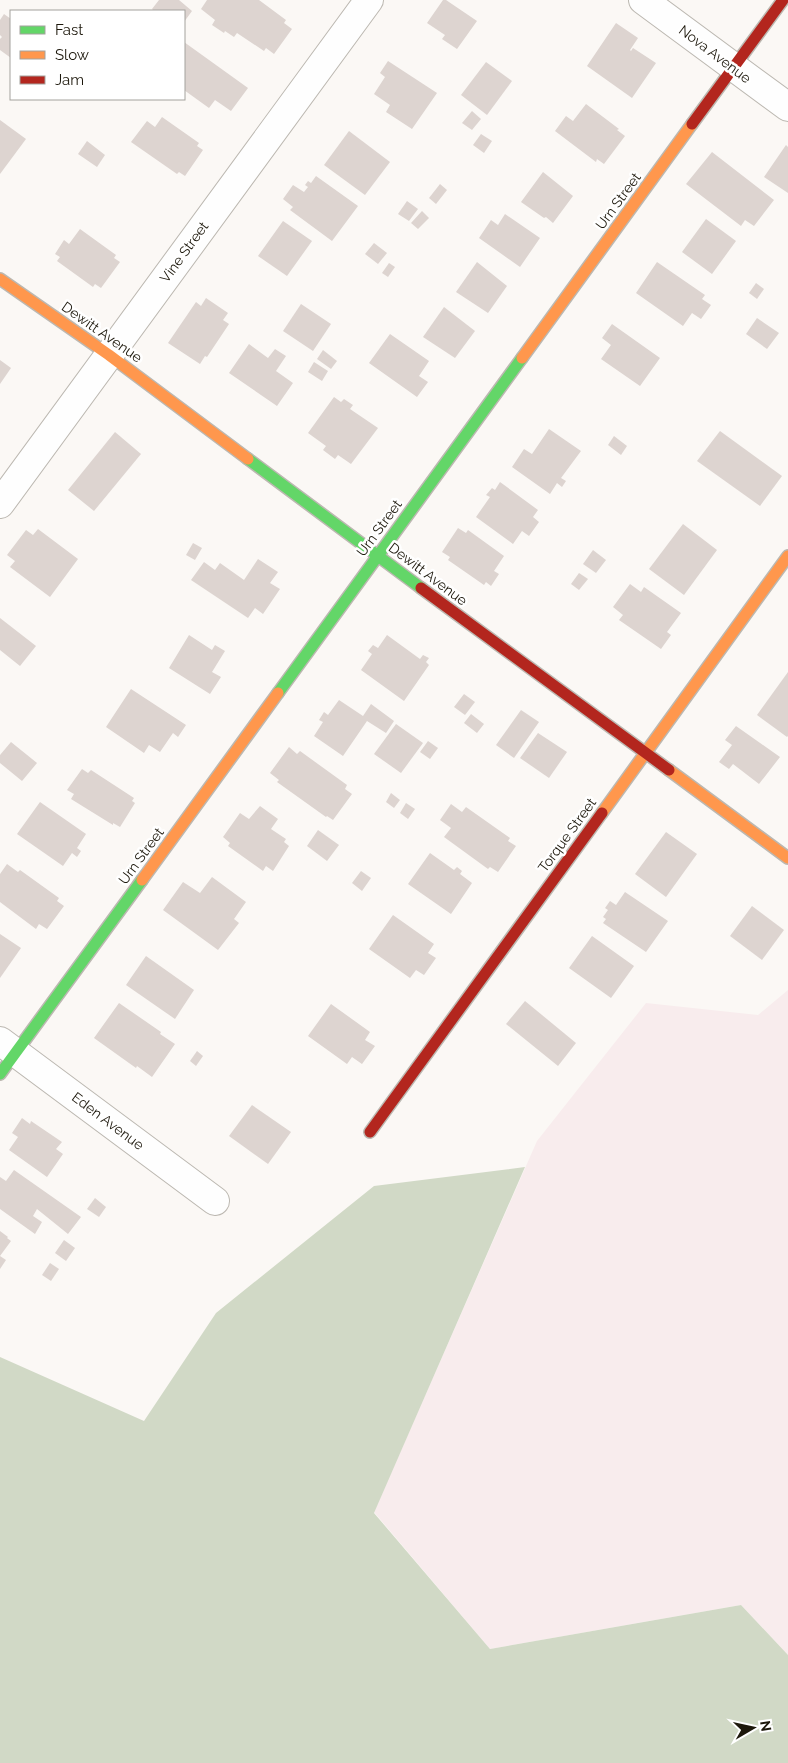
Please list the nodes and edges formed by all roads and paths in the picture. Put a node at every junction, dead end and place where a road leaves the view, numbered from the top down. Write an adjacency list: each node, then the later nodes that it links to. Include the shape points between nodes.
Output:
1 (369, 0): 7 (street, Vine Street)
2 (643, 0): 4 (street, Nova Avenue)
3 (783, 0): 4 (street, Urn Street)
4 (734, 67): 5 (street, Nova Avenue); 9 (street, Urn Street)
5 (788, 107)
6 (0, 280): 7 (street, Dewitt Avenue)
7 (109, 355): 8 (street, Vine Street); 9 (street, Dewitt Avenue)
8 (0, 504)
9 (378, 556): 11 (street, Dewitt Avenue); 13 (street, Urn Street)
10 (788, 556): 11 (street, Torque Street)
11 (645, 753): 12 (street, Dewitt Avenue); 15 (street, Torque Street)
12 (788, 858)
13 (8, 1047): 14 (street, Urn Street); 16 (street, Eden Avenue)
14 (0, 1074)
15 (370, 1132)
16 (215, 1201)

